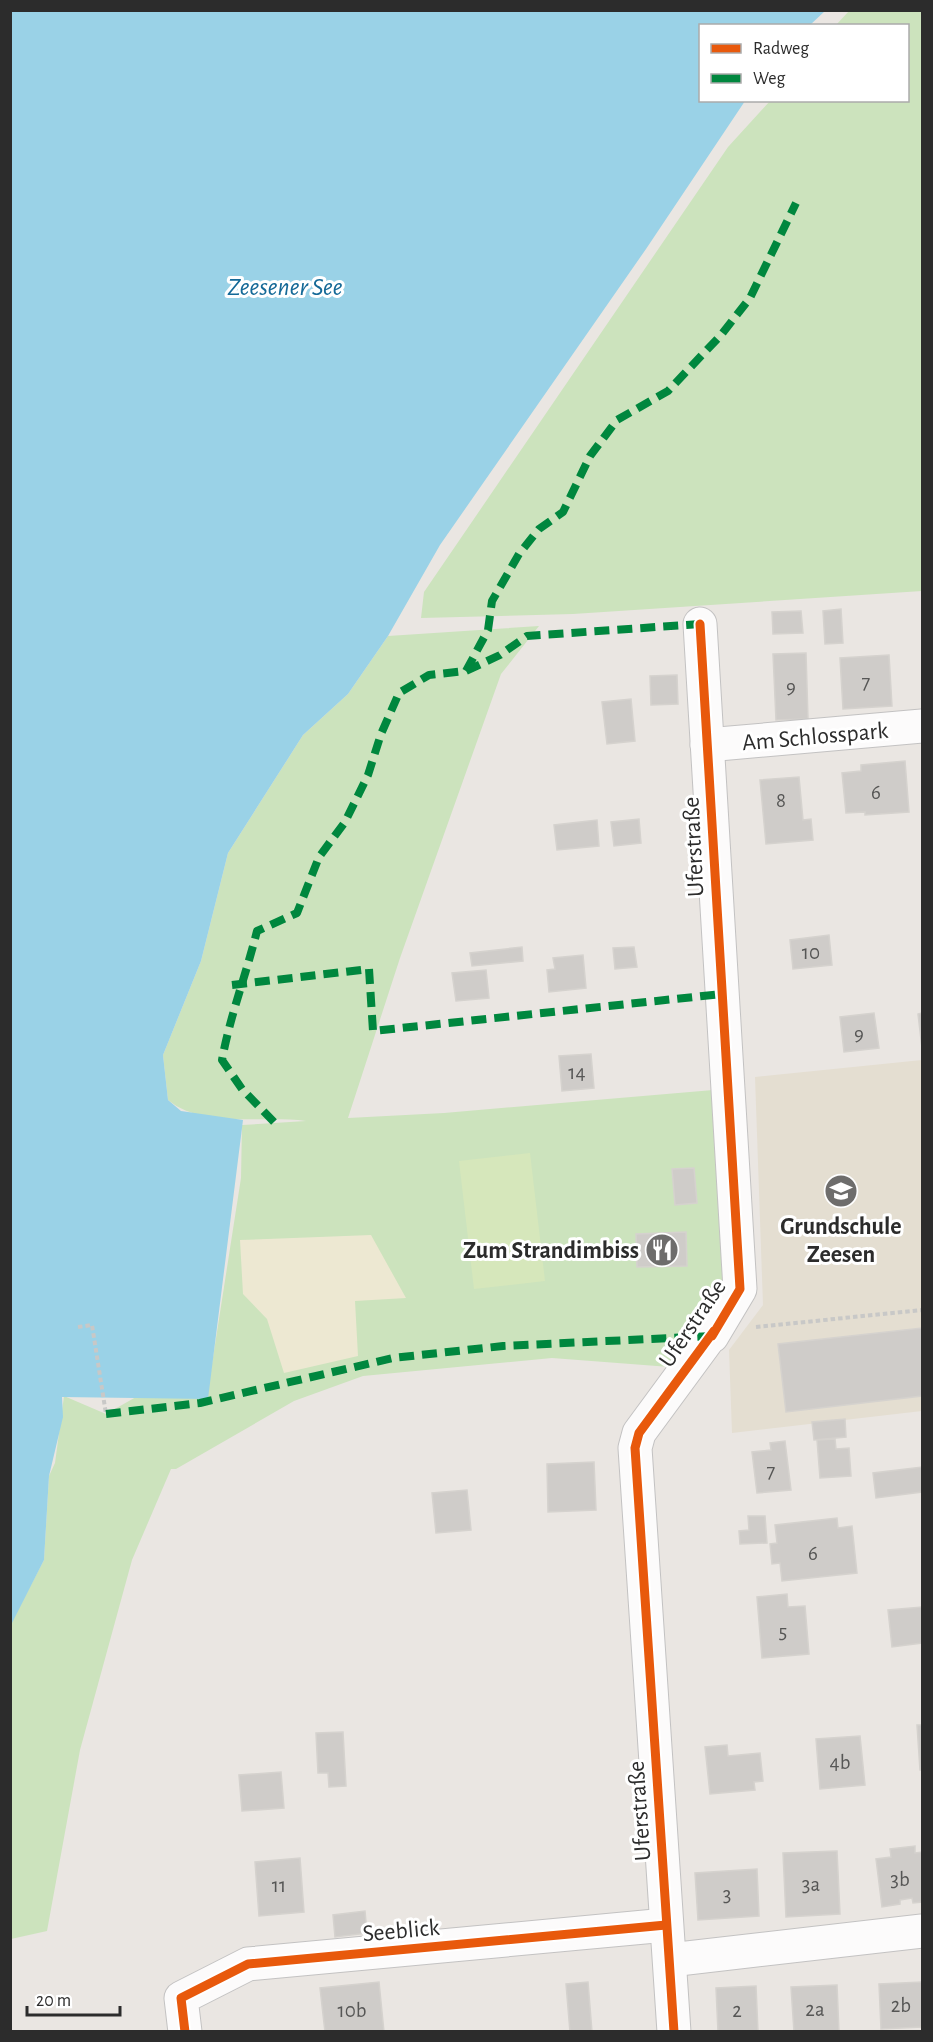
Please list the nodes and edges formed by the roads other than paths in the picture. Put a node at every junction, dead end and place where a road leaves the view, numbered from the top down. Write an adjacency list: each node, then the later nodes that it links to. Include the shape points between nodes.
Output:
1 (700, 624): 3 (street, Uferstraße)
2 (922, 726): 3 (street, Am Schlosspark)
3 (707, 745): 4 (street, Uferstraße, via 740,1289 712,1336 714,1331 639,1433 635,1448)
4 (666, 1925): 6 (street, Uferstraße); 7 (street, Seeblick, via 248,1964 181,1998)
5 (922, 1931): 6 (street)
6 (670, 1960): 8 (street, Uferstraße)
7 (185, 2031)
8 (675, 2031)

